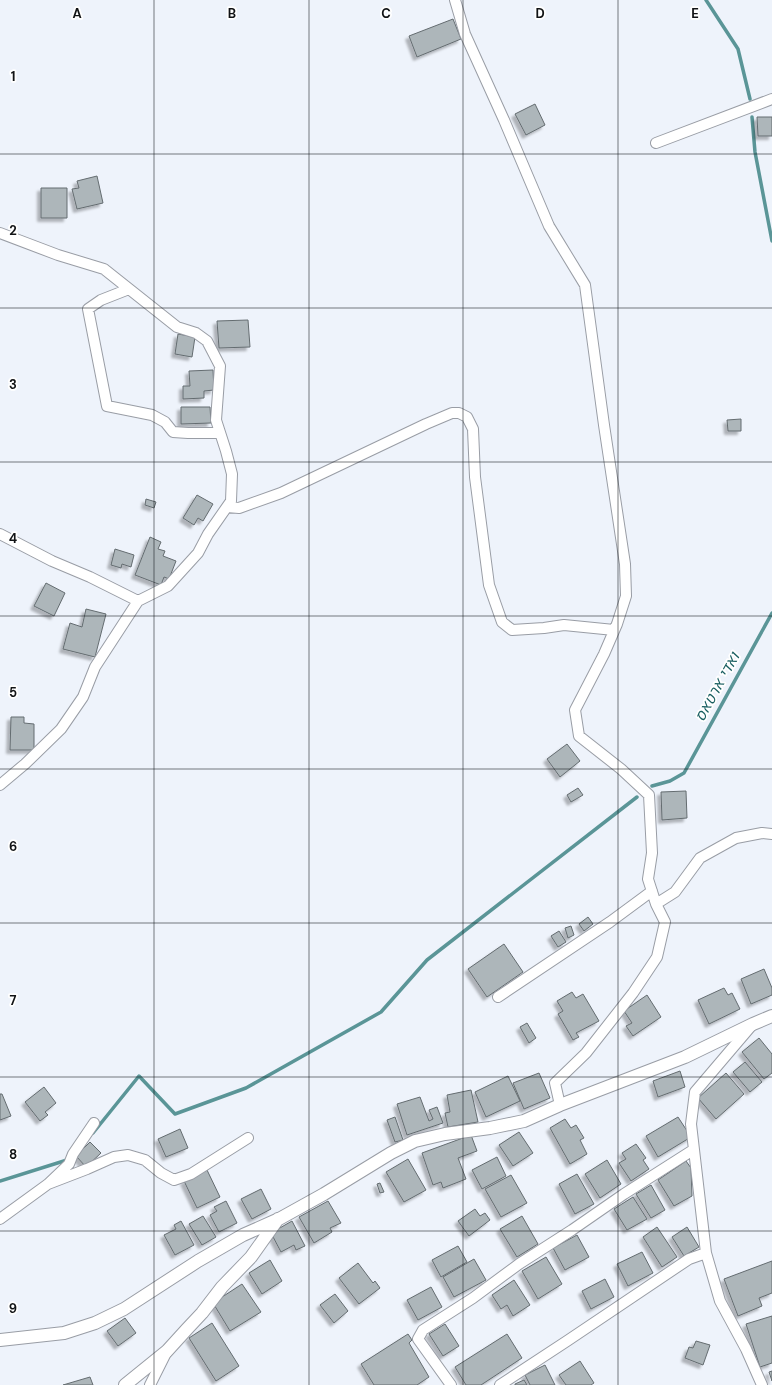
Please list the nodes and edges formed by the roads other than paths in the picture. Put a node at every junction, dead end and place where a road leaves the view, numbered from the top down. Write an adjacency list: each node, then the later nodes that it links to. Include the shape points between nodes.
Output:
1 (455, 0): 10 (street, via 465,34 549,226 585,285 626,564 626,596)
2 (772, 99): 3 (street)
3 (656, 143)
4 (0, 233): 5 (street, via 104,269)
5 (129, 289): 6 (street, via 177,327 207,341 220,366 216,420); 6 (street, via 101,300 88,309 106,406 152,415 165,422 173,432)
6 (220, 432): 7 (street, via 232,474 231,502)
7 (227, 507): 9 (street, via 198,553 168,586); 10 (street, via 239,508 281,493 426,424 459,412 467,418 473,429 474,477 489,585 502,622 512,630 564,625)
8 (0, 534): 9 (street)
9 (138, 600): 11 (street, via 95,667 83,697 61,729)
10 (614, 630): 13 (street, via 574,710 579,736 649,795 652,853 648,879)
11 (0, 785)
12 (772, 834): 14 (street, via 762,833 736,838 700,858 674,892)
13 (652, 891): 14 (street); 15 (street)
14 (656, 904): 18 (street, via 665,922 657,958 586,1052 555,1083)
15 (498, 997)
16 (772, 1016): 17 (street)
17 (753, 1024): 18 (street, via 685,1057); 21 (street, via 695,1092 691,1124)
18 (560, 1105): 24 (street, via 524,1121 414,1141)
19 (94, 1123): 22 (street, via 69,1164)
20 (248, 1138): 22 (street, via 191,1174 174,1180 160,1173 146,1160 128,1155 114,1157)
21 (693, 1150): 25 (street); 30 (street, via 423,1330 418,1339)
22 (48, 1184): 23 (street)
23 (0, 1219)
24 (279, 1219): 26 (street, via 237,1238 124,1308 95,1323 64,1333); 27 (street, via 251,1257)
25 (706, 1253): 31 (street, via 689,1259); 32 (street, via 720,1301)
26 (0, 1340)
27 (167, 1351): 28 (street); 29 (street)
28 (125, 1385)
29 (150, 1385)
30 (451, 1385)
31 (500, 1385)
32 (762, 1385)

